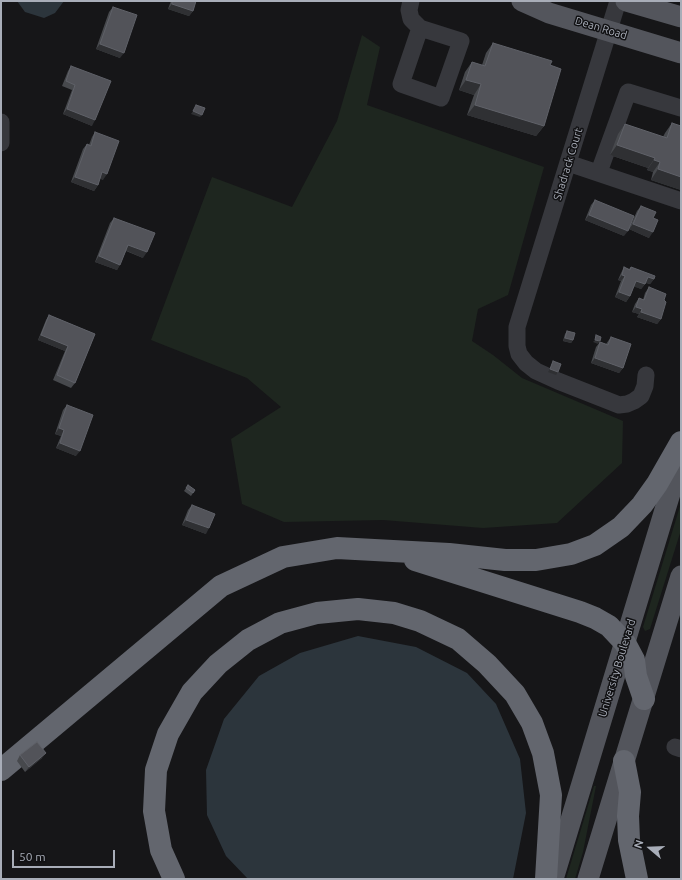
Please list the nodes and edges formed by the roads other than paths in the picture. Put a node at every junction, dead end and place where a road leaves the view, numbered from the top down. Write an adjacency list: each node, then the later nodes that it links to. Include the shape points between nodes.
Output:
1 (411, 1): 6 (street, via 408,10 411,19)
2 (522, 1): 7 (main road, Dean Road)
3 (618, 1): 7 (street, Shadrack Court)
4 (626, 1): 5 (main road)
5 (681, 18)
6 (420, 28)
7 (609, 31): 8 (main road, Dean Road); 12 (street, Shadrack Court)
8 (681, 53)
9 (681, 108): 13 (street, via 628,92)
10 (1, 122): 11 (street)
11 (1, 143)
12 (568, 163): 13 (street); 15 (street, Shadrack Court, via 517,327 519,354 536,371 619,405 627,404 641,396)
13 (599, 172): 14 (street)
14 (681, 201)
15 (646, 375)
16 (681, 442): 18 (highway, via 658,484 642,505 620,527 595,545 571,554 536,560 505,560)
17 (681, 457): 20 (main road, University Boulevard)
18 (385, 551): 20 (highway, via 585,614 609,626); 23 (highway, via 337,548 283,557 221,586)
19 (681, 576): 21 (main road)
20 (625, 643): 21 (highway, via 634,660 636,676); 26 (main road, University Boulevard)
21 (644, 699): 22 (main road)
22 (624, 761): 27 (main road); 28 (highway, via 630,792 629,840)
23 (1, 770)
24 (174, 879): 25 (highway, via 162,850 154,811 156,770 168,734 192,692 218,664 248,640 280,623 317,613 358,609 394,613 420,620 458,639 488,664 515,694 532,723 543,753 551,795)
25 (546, 879)
26 (553, 879)
27 (588, 879)
28 (637, 879)

